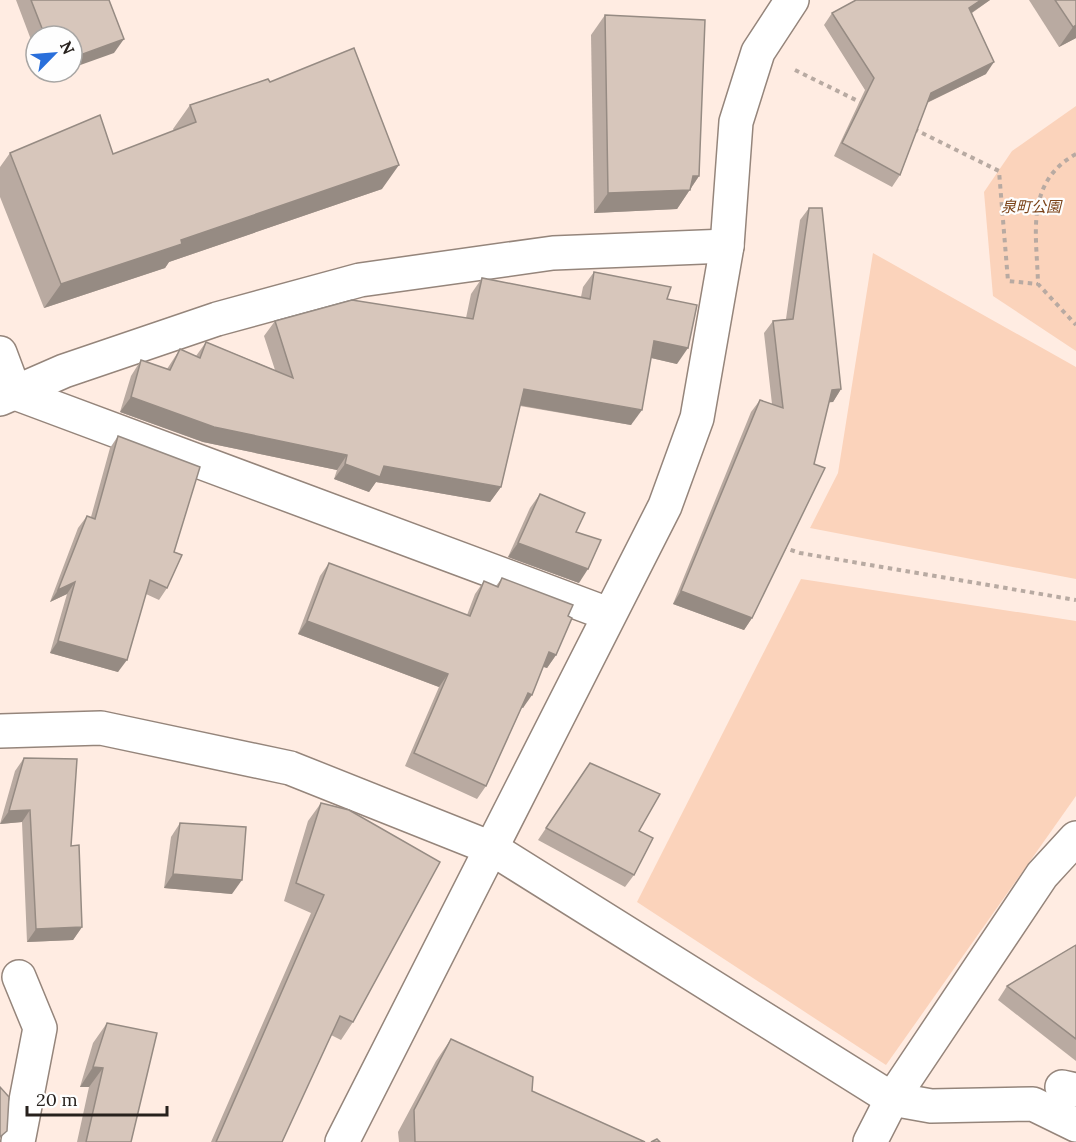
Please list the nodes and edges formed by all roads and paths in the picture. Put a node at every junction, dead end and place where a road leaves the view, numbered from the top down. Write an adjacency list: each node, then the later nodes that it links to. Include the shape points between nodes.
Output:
1 (792, 0): 2 (street)
2 (758, 52): 3 (path); 6 (street, via 736,122)
3 (873, 109)
4 (905, 124): 7 (path, via 999,171 1008,281)
5 (1076, 154): 7 (path, via 1046,181 1036,205)
6 (727, 246): 10 (street, via 553,254 360,280 217,319 64,371); 13 (street, via 698,418 665,506)
7 (1038, 284): 8 (path)
8 (1076, 325)
9 (0, 353): 10 (street)
10 (7, 396): 13 (street)
11 (778, 545): 12 (path, via 800,553)
12 (1076, 600)
13 (609, 614): 16 (street)
14 (0, 732): 16 (street, via 101,728 290,768)
15 (1076, 838): 18 (street, via 1042,875)
16 (491, 848): 18 (street); 21 (street)
17 (19, 977): 20 (street, via 40,1028)
18 (892, 1099): 19 (street, via 931,1106 1033,1104); 22 (street)
19 (1076, 1125)
20 (18, 1142)
21 (342, 1142)
22 (870, 1142)

